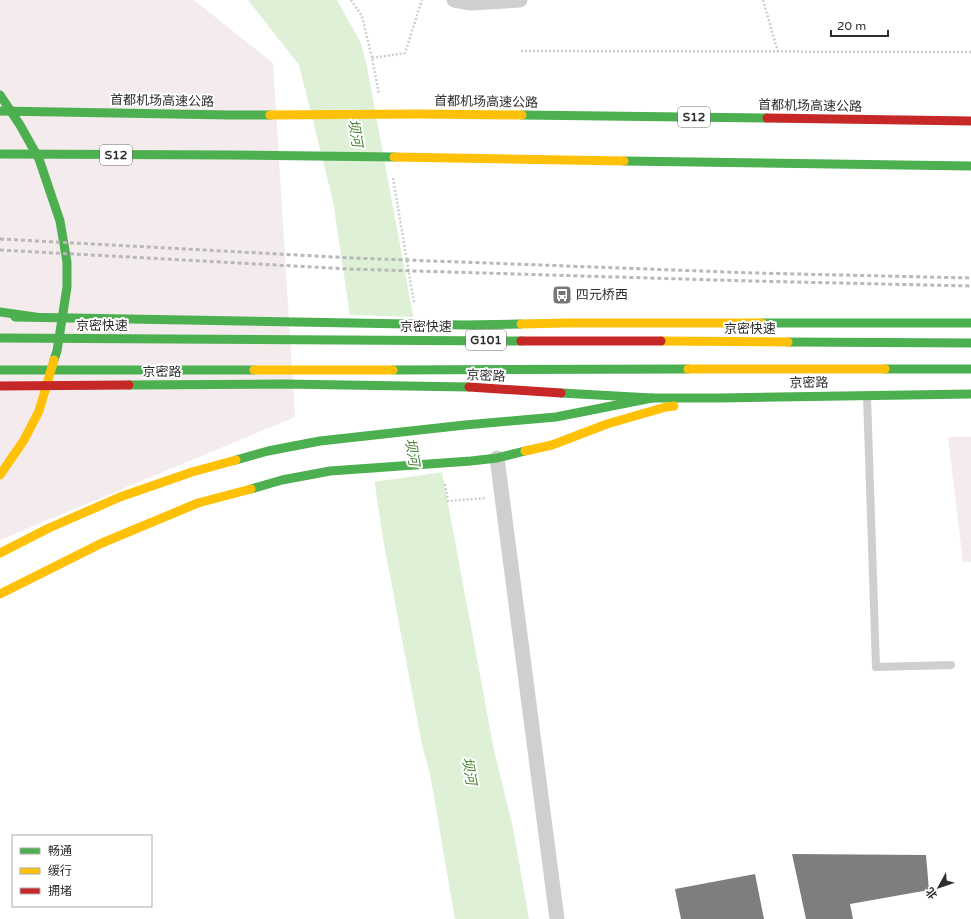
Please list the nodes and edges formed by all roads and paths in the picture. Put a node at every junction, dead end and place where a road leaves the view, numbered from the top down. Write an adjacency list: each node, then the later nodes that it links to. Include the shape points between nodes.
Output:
1 (351, 0): 9 (path, via 362,16)
2 (422, 0): 9 (path, via 405,53)
3 (454, 0): 4 (street, via 471,3)
4 (520, 0)
5 (763, 0): 7 (path)
6 (521, 52): 7 (path)
7 (778, 52): 8 (path)
8 (971, 52)
9 (372, 58): 11 (path)
10 (0, 95): 32 (main road, via 39,159 60,221 67,262 67,287 57,351 38,411 24,440)
11 (379, 96)
12 (0, 111): 13 (main road, 首都机场高速公路 / S12)
13 (971, 121)
14 (0, 154): 15 (main road, S12)
15 (971, 166)
16 (392, 174): 17 (path)
17 (415, 306)
18 (0, 312): 20 (main road)
19 (0, 317): 20 (main road)
20 (35, 317): 21 (main road, via 465,325)
21 (971, 323)
22 (0, 338): 23 (main road, 京密快速 / G101)
23 (971, 343)
24 (971, 369): 25 (main road)
25 (0, 370)
26 (0, 386): 29 (main road, 京密路, via 284,384 462,387)
27 (971, 394): 28 (main road, 京密路)
28 (868, 395): 30 (main road, 京密路); 37 (lane, via 876,667)
29 (652, 398): 30 (main road, 京密路); 35 (main road, via 556,416 320,442 268,451 192,472 120,497)
30 (719, 398): 31 (main road, via 666,407 607,424 552,444)
31 (497, 458): 34 (street); 36 (main road, via 330,472 282,480 198,503 102,543)
32 (0, 475)
33 (444, 477): 34 (path, via 448,500)
34 (502, 497): 38 (street)
35 (0, 553)
36 (0, 594)
37 (951, 665)
38 (557, 919)

